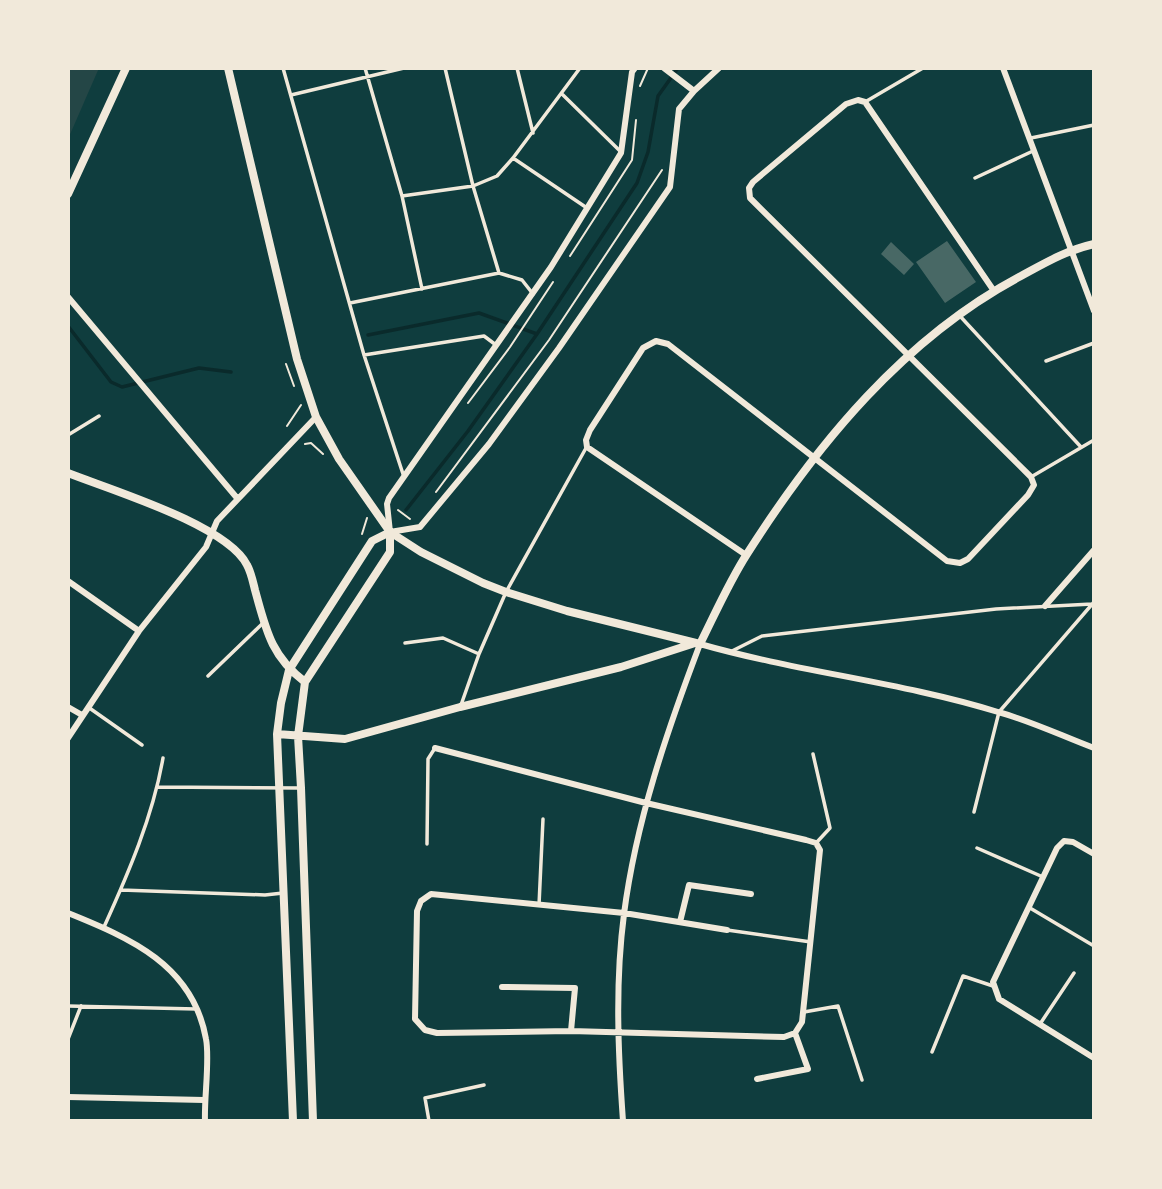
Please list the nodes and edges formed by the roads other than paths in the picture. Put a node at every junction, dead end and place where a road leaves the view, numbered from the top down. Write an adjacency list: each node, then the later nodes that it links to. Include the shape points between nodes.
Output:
1 (126, 68): 27 (street)
2 (228, 68): 46 (street, via 297,359)
3 (283, 68): 17 (lane)
4 (365, 68): 14 (lane)
5 (404, 68): 14 (lane)
6 (445, 68): 26 (lane)
7 (517, 68): 20 (lane)
8 (580, 68): 16 (lane)
9 (635, 68): 23 (street)
10 (664, 68): 15 (street)
11 (719, 68): 15 (street)
12 (923, 68): 18 (lane)
13 (1003, 68): 21 (street)
14 (367, 77): 17 (lane); 28 (lane)
15 (694, 91): 57 (street, via 679,109 670,187 489,444 419,527)
16 (562, 94): 20 (lane); 23 (lane)
17 (291, 95): 37 (lane)
18 (866, 102): 34 (street); 43 (street, via 846,104 753,182 750,198)
19 (1094, 125): 21 (lane)
20 (533, 133): 24 (lane)
21 (1030, 139): 22 (street)
22 (1034, 150): 25 (lane); 31 (street)
23 (621, 153): 29 (street)
24 (513, 158): 26 (lane, via 497,176); 29 (lane)
25 (975, 178)
26 (473, 186): 28 (lane); 32 (lane)
27 (68, 194)
28 (402, 196): 33 (lane)
29 (587, 208): 35 (street)
30 (1094, 244): 31 (street)
31 (1071, 249): 34 (street); 38 (street)
32 (499, 273): 33 (lane); 35 (lane, via 522,279)
33 (422, 289): 37 (lane)
34 (993, 290): 39 (street)
35 (533, 294): 40 (street)
36 (68, 297): 55 (street)
37 (350, 303): 42 (lane)
38 (1094, 311)
39 (959, 315): 43 (street); 50 (lane)
40 (498, 342): 42 (lane, via 484,336); 53 (street)
41 (1094, 343): 44 (lane)
42 (364, 355): 53 (lane)
43 (909, 355): 51 (street); 54 (street)
44 (1046, 361)
45 (99, 416): 47 (lane)
46 (316, 417): 55 (street); 57 (street)
47 (68, 435)
48 (1094, 440): 50 (lane)
49 (587, 447): 51 (street, via 590,430 643,348 656,341 668,344); 59 (street); 61 (lane)
50 (1081, 447): 54 (lane)
51 (814, 458): 54 (street, via 947,561 960,563 1028,495 1034,485); 59 (street)
52 (68, 473): 56 (street)
53 (403, 474): 57 (street, via 387,504)
54 (1031, 477)
55 (237, 498): 56 (street)
56 (210, 532): 64 (street, via 247,565); 65 (street, via 206,547)
57 (390, 532): 61 (street, via 421,552); 70 (street, via 372,541); 72 (street, via 390,551)
58 (1094, 550): 63 (street)
59 (746, 555): 67 (street)
60 (68, 581): 65 (street)
61 (506, 592): 67 (street); 69 (lane)
62 (1093, 603): 63 (lane); 76 (lane)
63 (1045, 606): 68 (lane, via 762,636)
64 (264, 622): 70 (street, via 270,642); 71 (lane)
65 (139, 631): 75 (street)
66 (405, 643): 69 (lane, via 443,638)
67 (698, 643): 68 (street); 73 (street); 89 (street)
68 (730, 652): 76 (street)
69 (479, 654): 73 (lane)
70 (289, 670): 72 (street); 78 (street)
71 (208, 676)
72 (305, 682): 79 (street)
73 (460, 706): 79 (street, via 345,739)
74 (68, 707): 77 (street)
75 (88, 707): 77 (street); 81 (lane)
76 (999, 712): 83 (street); 90 (lane)
77 (82, 715): 80 (street)
78 (277, 733): 79 (street); 88 (street)
79 (298, 736): 87 (street)
80 (68, 738)
81 (142, 745)
82 (435, 748): 89 (street); 93 (lane, via 428,759)
83 (1094, 748)
84 (813, 754): 92 (lane, via 830,828)
85 (163, 758): 86 (lane)
86 (158, 787): 88 (lane); 97 (lane)
87 (301, 788): 88 (lane); 130 (street)
88 (279, 790): 98 (street)
89 (646, 803): 92 (street); 103 (street)
90 (974, 813)
91 (543, 819): 100 (lane)
92 (816, 843): 107 (street, via 821,850)
93 (427, 844)
94 (977, 848): 96 (lane)
95 (1094, 854): 96 (street, via 1063,841)
96 (1043, 877): 101 (street)
97 (121, 890): 98 (lane); 105 (lane)
98 (284, 893): 129 (street)
99 (751, 894): 104 (street, via 689,885)
100 (539, 905): 103 (street); 117 (street, via 431,894 421,901 415,1019 425,1030 437,1033)
101 (1029, 908): 108 (lane); 110 (street)
102 (68, 913): 105 (street)
103 (624, 914): 104 (street); 118 (street)
104 (680, 922): 106 (street)
105 (104, 928): 114 (street, via 159,960)
106 (727, 930): 107 (lane)
107 (811, 942): 115 (street)
108 (1094, 946)
109 (1074, 973): 116 (lane)
110 (994, 986): 116 (street, via 999,999); 121 (lane, via 963,976)
111 (502, 987): 117 (street, via 575,988)
112 (68, 1006): 113 (lane)
113 (81, 1006): 114 (lane); 120 (lane)
114 (196, 1009): 127 (street, via 206,1040)
115 (803, 1012): 119 (street); 124 (lane, via 838,1006)
116 (1040, 1024): 122 (street)
117 (571, 1031): 118 (street)
118 (617, 1033): 119 (street, via 784,1037); 132 (street)
119 (795, 1033): 123 (street, via 808,1069)
120 (68, 1039)
121 (932, 1052)
122 (1094, 1058)
123 (757, 1079)
124 (862, 1080)
125 (484, 1085): 131 (lane, via 425,1098)
126 (68, 1097): 127 (street)
127 (204, 1100): 128 (street)
128 (205, 1121)
129 (293, 1121)
130 (313, 1121)
131 (429, 1121)
132 (623, 1121)

